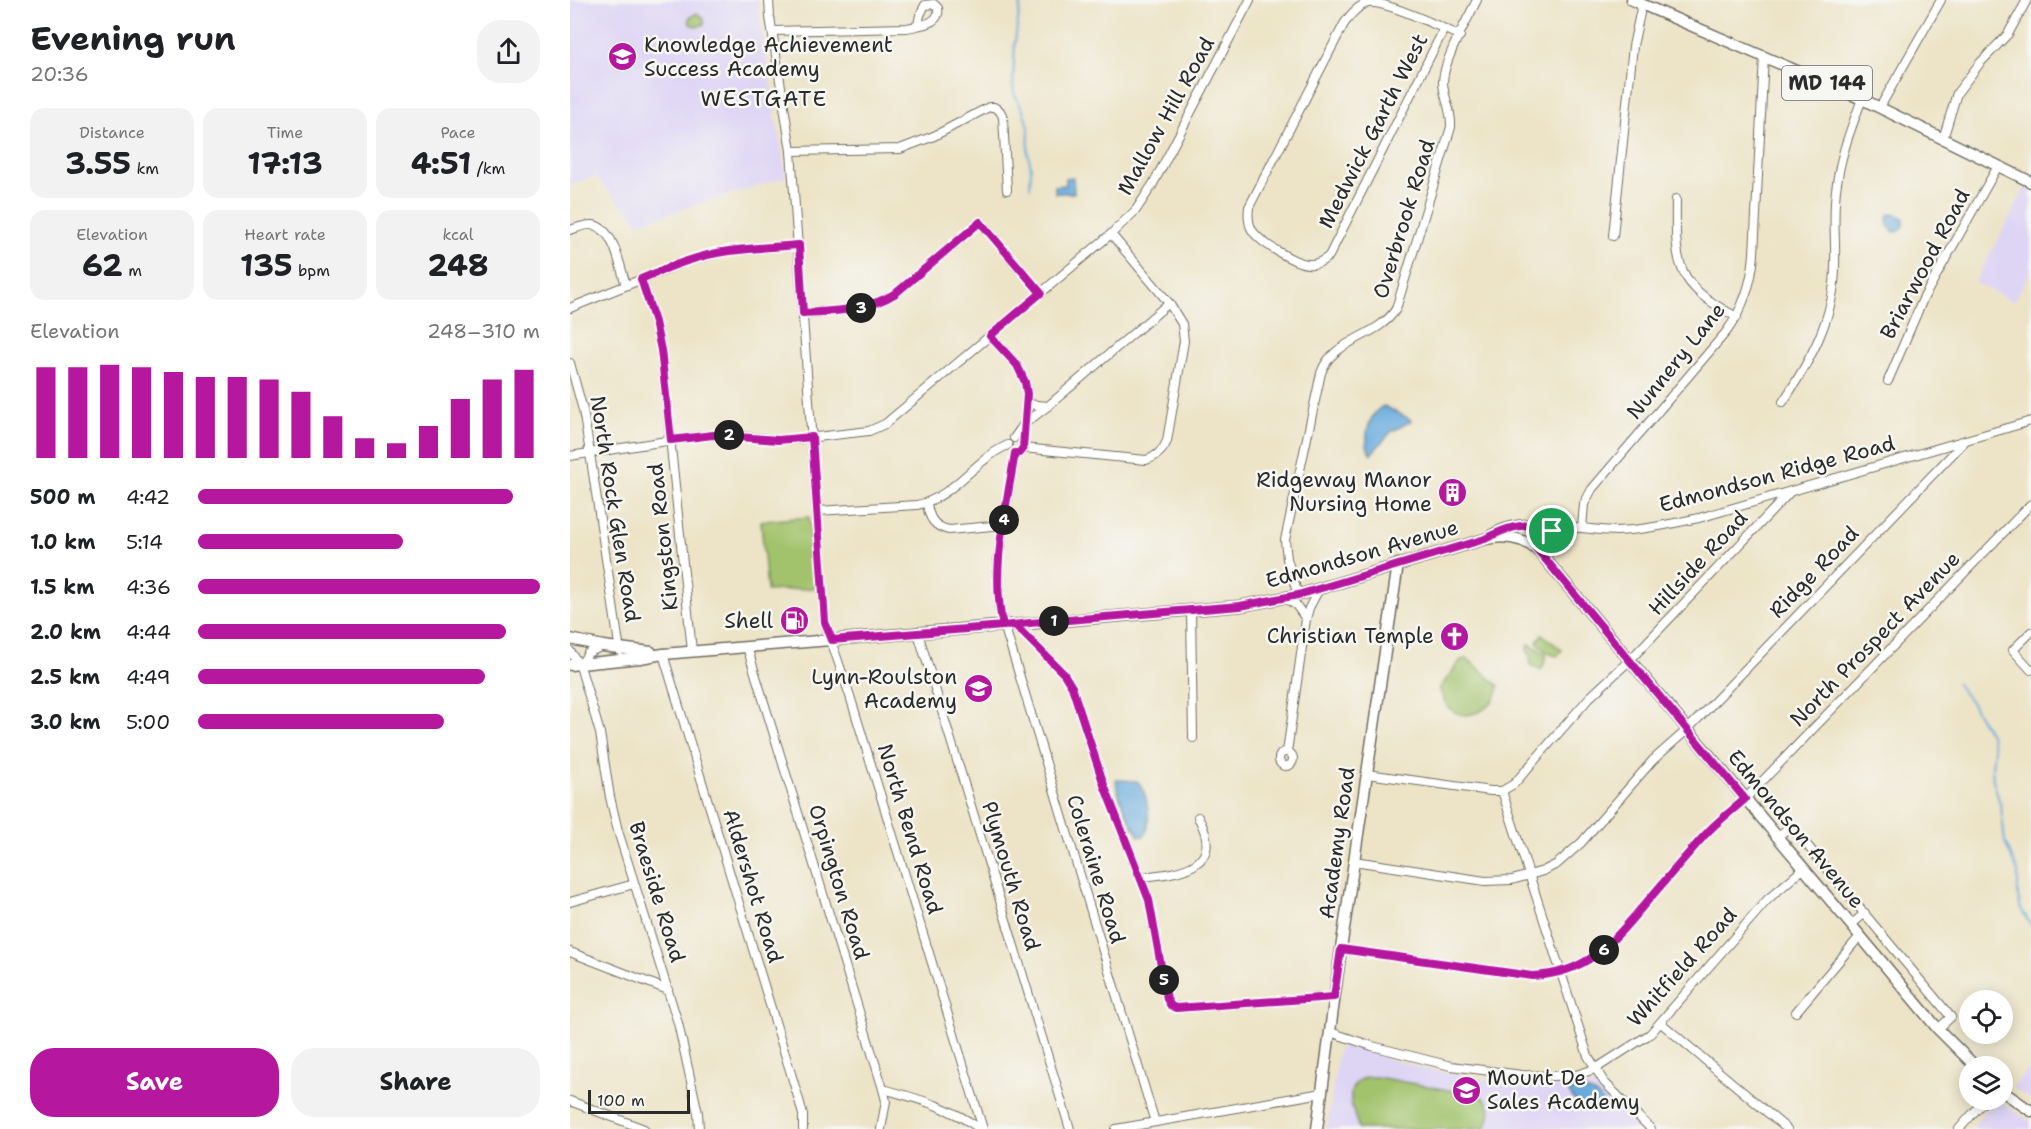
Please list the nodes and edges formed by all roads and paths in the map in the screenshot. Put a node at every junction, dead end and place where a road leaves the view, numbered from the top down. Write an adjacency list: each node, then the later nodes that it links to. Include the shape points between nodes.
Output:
1 (769, 0): 9 (street, North Bend Road)
2 (1250, 0): 21 (street, Mallow Hill Road, via 1153,184 1136,210)
3 (1477, 0): 10 (street, Overbrook Road)
4 (1941, 0): 13 (street)
5 (2027, 0): 14 (street, via 2008,34 1957,93)
6 (1644, 3): 11 (main road, MD 144); 22 (street, via 1633,46)
7 (918, 25): 9 (street, via 898,29)
8 (1444, 29): 8 (street, Medwick Garth West, via 1384,3 1370,2 1356,9 1344,24 1249,207 1250,225 1258,237 1308,264 1319,263 1334,250); 10 (street)
9 (772, 31): 15 (street, North Bend Road)
10 (1460, 36): 58 (street, Overbrook Road, via 1443,80 1451,127 1396,309 1386,323 1333,354 1321,373 1285,540)
11 (1764, 56): 12 (main road, MD 144); 30 (street, Nunnery Lane, via 1753,267)
12 (1862, 99): 13 (main road, MD 144); 34 (street, via 1836,183 1835,273 1828,314 1812,356)
13 (1880, 107): 14 (main road, MD 144)
14 (1943, 139): 16 (main road, MD 144)
15 (791, 151): 18 (street, via 900,149 994,107 1003,117); 23 (street, North Bend Road)
16 (1998, 166): 17 (main road, MD 144); 33 (street, Briarwood Road, via 1923,299)
17 (2031, 182)
18 (1007, 190)
19 (1676, 200): 30 (street, via 1676,253 1684,273 1711,303)
20 (570, 230): 25 (street, via 586,225 606,231)
21 (1111, 234): 26 (street, Mallow Hill Road); 27 (street)
22 (1613, 236)
23 (799, 245): 24 (street, via 709,255); 29 (street, North Bend Road)
24 (641, 279): 25 (street); 40 (street, Kingston Road, via 661,350)
25 (626, 285): 28 (street)
26 (1041, 293): 29 (street, via 980,222 885,300 862,308); 31 (street, Mallow Hill Road)
27 (1169, 303): 36 (street); 43 (street, via 1182,324 1184,341 1170,435 1154,458)
28 (570, 309)
29 (803, 313): 39 (street, North Bend Road)
30 (1737, 317): 52 (street, Nunnery Lane, via 1592,489 1584,504)
31 (990, 336): 35 (street, via 1022,373); 39 (street, Mallow Hill Road, via 878,428)
32 (570, 363): 44 (street, North Rock Glen Road)
33 (1888, 381)
34 (1783, 402)
35 (1026, 404): 36 (street); 38 (street)
36 (1048, 406): 38 (street)
37 (2031, 421): 41 (street, Edmondson Ridge Road)
38 (1024, 424): 42 (street); 43 (street)
39 (812, 437): 40 (street, Mallow Hill Road, via 778,440 713,435); 50 (street, North Bend Road)
40 (671, 440): 44 (street, Mallow Hill Road); 72 (street, Kingston Road)
41 (1966, 440): 47 (street, Edmondson Ridge Road); 78 (street, Ridge Road)
42 (1011, 442): 43 (street, via 1019,438); 45 (street, via 1010,451); 48 (street)
43 (1023, 445): 45 (street)
44 (590, 453): 46 (street, Mallow Hill Road); 70 (street, North Rock Glen Road)
45 (1015, 453): 51 (street, Coleraine Road)
46 (570, 456)
47 (1791, 491): 52 (street, Edmondson Ridge Road, via 1699,518 1643,529); 75 (street, Hillside Road)
48 (927, 504): 50 (street); 51 (street, via 929,517 949,531)
49 (2031, 504): 83 (street, North Prospect Avenue)
50 (817, 511): 67 (street, North Bend Road, via 825,622)
51 (1003, 525): 63 (street, Coleraine Road, via 998,577)
52 (1582, 528): 53 (street, Edmondson Ridge Road)
53 (1552, 531): 54 (main road, via 1533,525 1515,527); 55 (street)
54 (1485, 539): 55 (main road, Edmondson Avenue, via 1515,538); 56 (main road, Edmondson Avenue)
55 (1536, 548): 75 (main road, Edmondson Avenue)
56 (1398, 564): 57 (main road, Edmondson Avenue); 81 (main road, Academy Road)
57 (1319, 589): 58 (main road, Edmondson Avenue); 61 (street)
58 (1298, 595): 59 (main road, Edmondson Avenue)
59 (1284, 598): 60 (main road, Edmondson Avenue); 61 (street, via 1296,605)
60 (1191, 609): 62 (main road, Edmondson Avenue); 79 (street)
61 (1306, 619): 80 (street)
62 (1015, 625): 63 (main road, Edmondson Avenue); 89 (street, via 1072,687)
63 (1003, 626): 65 (main road, Edmondson Avenue); 112 (street, Coleraine Road)
64 (2031, 632): 77 (street, via 2013,651)
65 (918, 633): 67 (main road, Edmondson Avenue); 118 (street, Plymouth Road)
66 (570, 639): 68 (main road, Edmondson Avenue)
67 (832, 640): 69 (main road, Edmondson Avenue); 117 (street, North Bend Road)
68 (603, 646): 70 (main road, Edmondson Avenue); 76 (street)
69 (747, 647): 72 (main road, Edmondson Avenue); 106 (street, Orpington Road)
70 (620, 649): 73 (main road, Edmondson Avenue); 74 (street, North Rock Glen Road)
71 (570, 651): 76 (street, Braeside Road)
72 (692, 651): 73 (main road, Edmondson Avenue)
73 (663, 654): 74 (main road, Edmondson Avenue); 115 (street, Aldershot Road, via 799,1100)
74 (620, 660): 76 (main road, Edmondson Avenue)
75 (1630, 660): 78 (main road, Edmondson Avenue); 82 (street, Hillside Road, via 1588,698 1522,776)
76 (575, 665): 90 (street, Braeside Road, via 600,734 610,797)
77 (2031, 670)
78 (1688, 729): 83 (main road, Edmondson Avenue); 88 (street, Ridge Road, via 1653,760 1570,854)
79 (1194, 738)
80 (1287, 752)
81 (1367, 774): 82 (street); 86 (main road, Academy Road)
82 (1502, 791): 88 (street)
83 (1745, 799): 85 (main road, Edmondson Avenue); 97 (street, North Prospect Avenue, via 1706,833 1613,942 1579,966)
84 (1198, 817): 89 (street, via 1207,838 1200,860 1188,870)
85 (1777, 837): 87 (main road, Edmondson Avenue); 92 (street, via 1791,826)
86 (1354, 861): 88 (street, Ridge Road, via 1485,881); 95 (main road, Academy Road)
87 (1803, 868): 93 (main road, Edmondson Avenue); 101 (street, Whitfield Road, via 1768,899)
88 (1529, 876): 97 (street)
89 (1140, 877): 99 (street, via 1152,912 1171,1006)
90 (634, 884): 91 (street); 98 (street, Braeside Road)
91 (570, 902)
92 (1865, 913): 93 (street); 102 (street, via 1951,1017)
93 (1851, 925): 94 (main road, Edmondson Avenue)
94 (1860, 936): 100 (street); 102 (main road, Edmondson Avenue)
95 (1341, 949): 97 (street, North Prospect Avenue, via 1513,975 1547,976); 99 (main road, Academy Road)
96 (570, 951): 98 (street)
97 (1561, 972): 105 (street)
98 (668, 990): 114 (street, Braeside Road)
99 (1334, 997): 103 (main road, Academy Road)
100 (1796, 1012)
101 (1661, 1023): 105 (street, Whitfield Road, via 1634,1046); 122 (street)
102 (1938, 1029): 104 (main road, Edmondson Avenue)
103 (1330, 1032): 105 (street, Whitfield Road, via 1414,1058 1460,1067 1552,1076); 107 (main road, Academy Road)
104 (1964, 1056)
105 (1595, 1069): 121 (street)
106 (884, 1089): 116 (street, Orpington Road); 117 (street, via 942,1106)
107 (1322, 1093): 112 (street); 120 (main road, Academy Road)
108 (2013, 1099): 111 (main road)
109 (570, 1101): 113 (street)
110 (1976, 1110): 123 (street)
111 (2031, 1111)
112 (1155, 1122): 119 (street)
113 (644, 1129)
114 (699, 1129)
115 (803, 1129)
116 (881, 1129)
117 (981, 1129)
118 (1070, 1129)
119 (1116, 1129)
120 (1317, 1129)
121 (1651, 1129)
122 (1787, 1129)
123 (1959, 1129)

